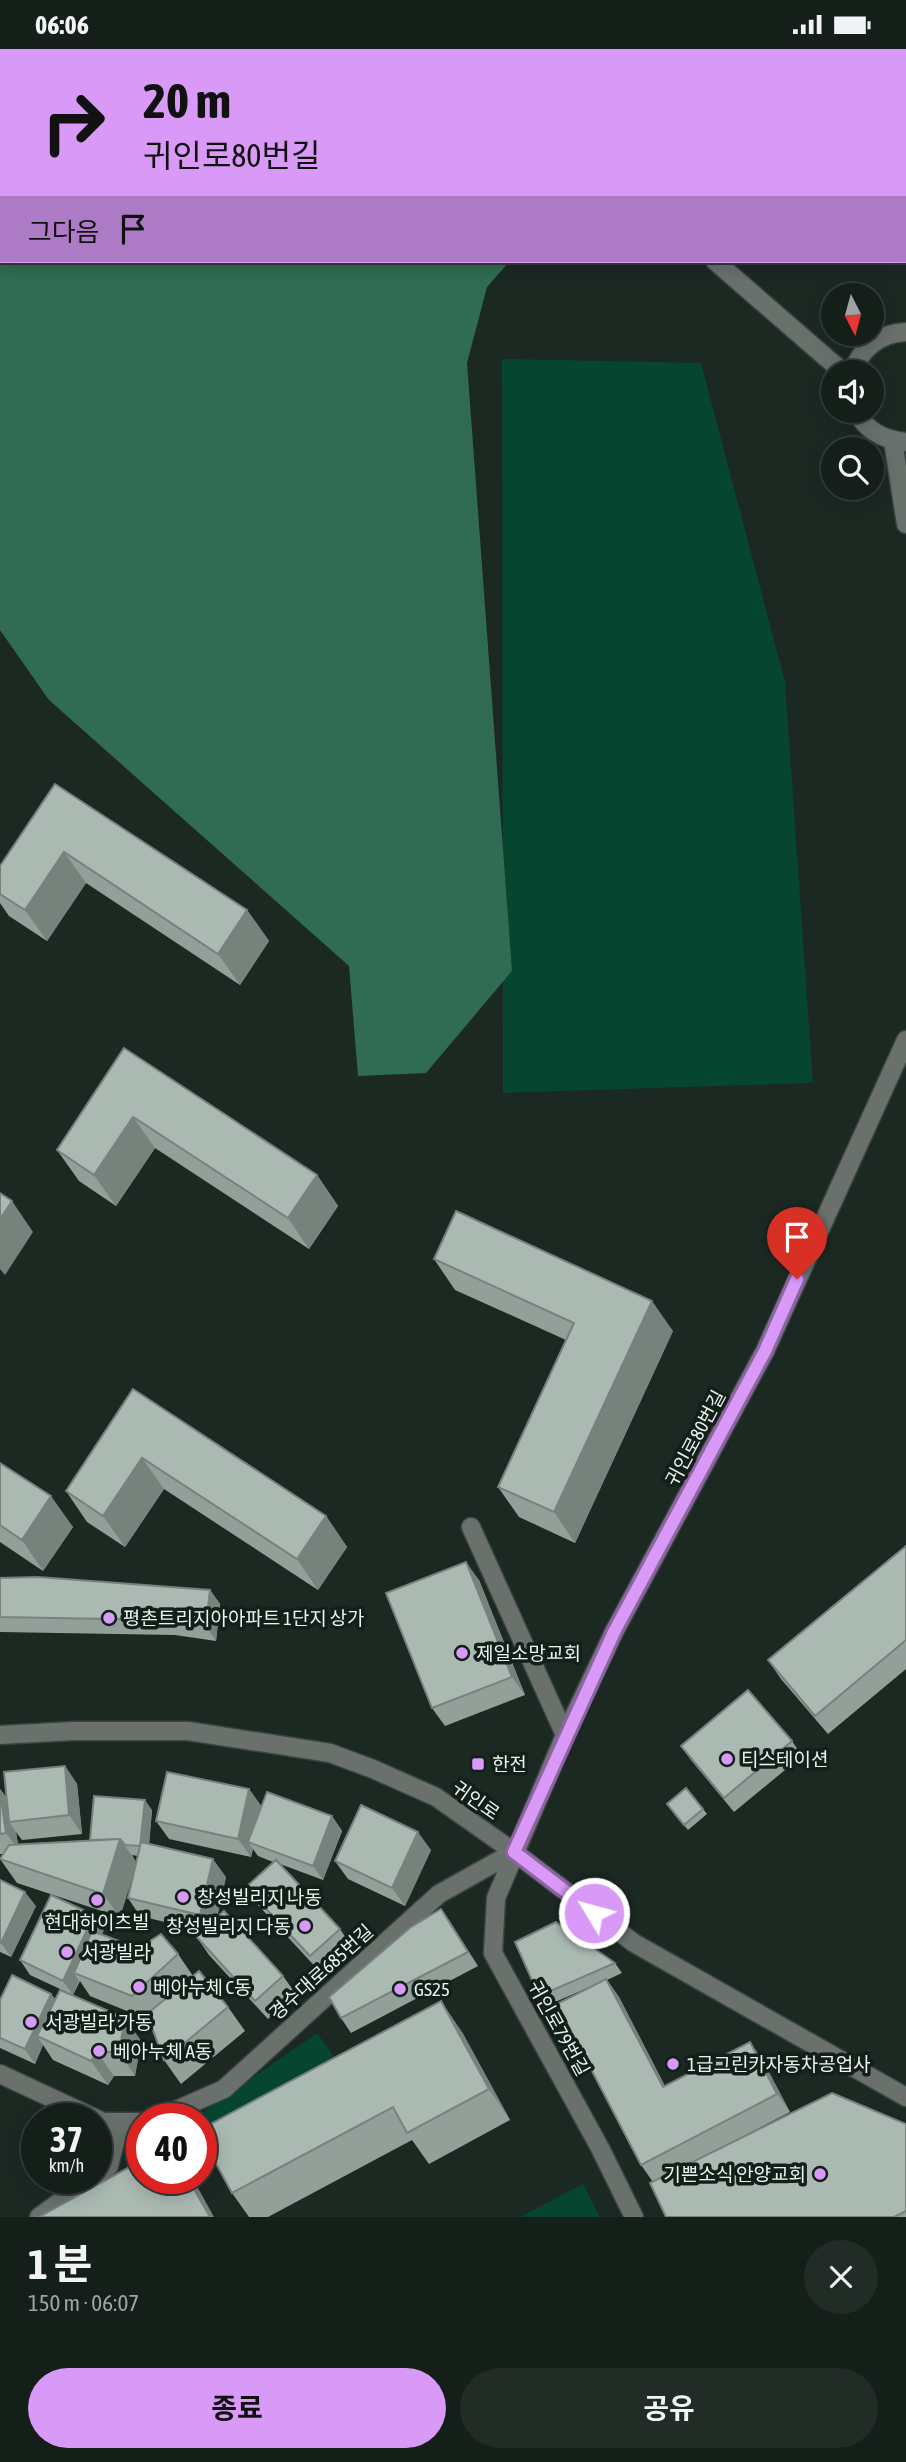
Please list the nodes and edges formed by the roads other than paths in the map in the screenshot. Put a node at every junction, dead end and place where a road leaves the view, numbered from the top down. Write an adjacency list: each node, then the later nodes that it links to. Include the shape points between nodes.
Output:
1 (717, 263): 3 (street)
2 (906, 332): 4 (street, via 880,338)
3 (829, 360)
4 (857, 360)
5 (864, 423): 6 (street, via 868,429)
6 (899, 441): 7 (street)
7 (906, 524)
8 (906, 1040): 11 (street, 귀인로80번길, via 765,1351 614,1632)
9 (471, 1527): 11 (street)
10 (0, 1735): 12 (street, 귀인로, via 188,1731 330,1753 436,1797)
11 (565, 1735): 12 (street, 귀인로80번길)
12 (514, 1852): 14 (street, 귀인로, via 634,1943); 15 (street, 경수대로685번길, via 439,1894 224,2089); 21 (street, 귀인로79번길, via 496,1898 493,1952)
13 (0, 2074): 16 (street, via 103,2122)
14 (906, 2097)
15 (192, 2103)
16 (120, 2122): 17 (street); 18 (street)
17 (126, 2122)
18 (112, 2154)
19 (71, 2194): 20 (street)
20 (39, 2217)
21 (634, 2217)

